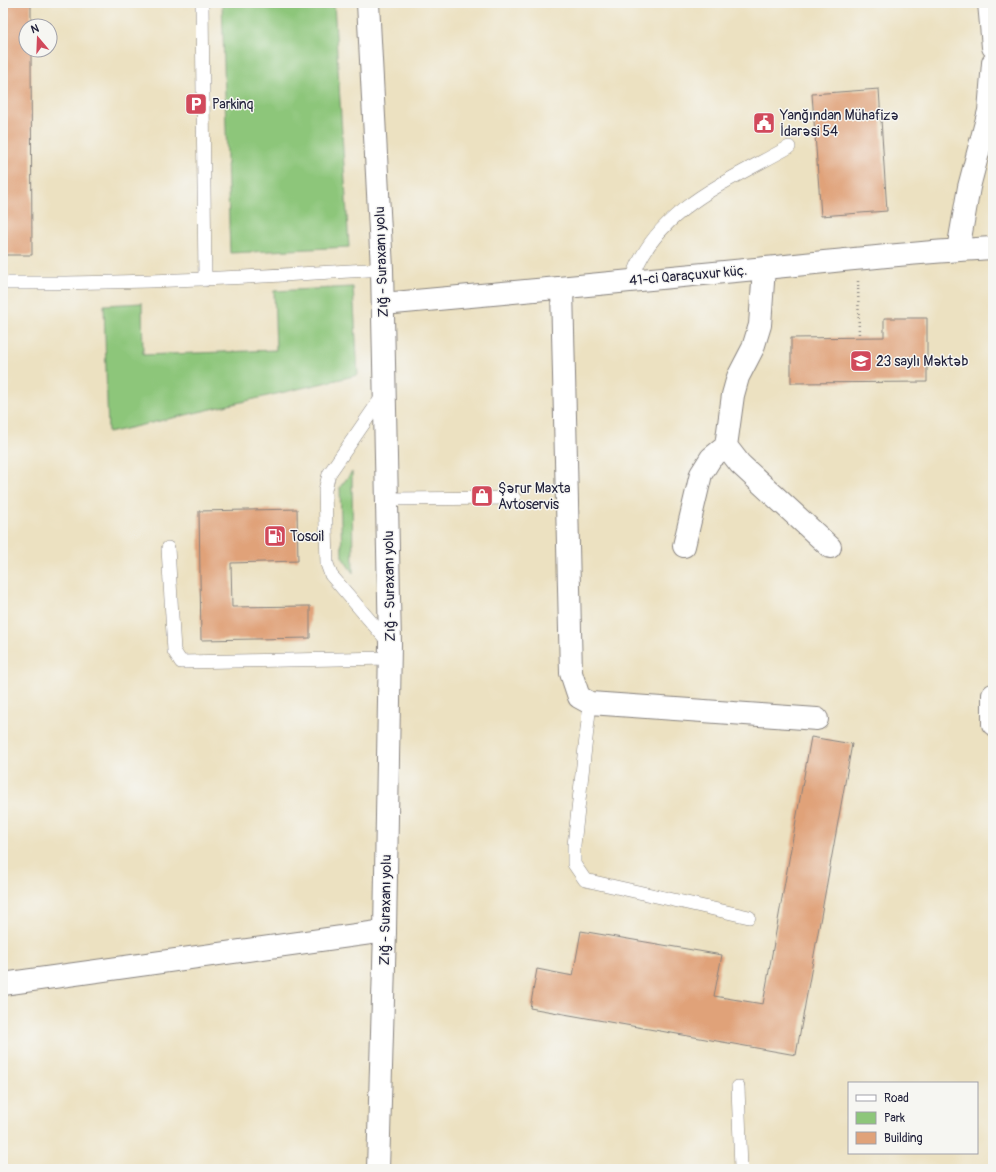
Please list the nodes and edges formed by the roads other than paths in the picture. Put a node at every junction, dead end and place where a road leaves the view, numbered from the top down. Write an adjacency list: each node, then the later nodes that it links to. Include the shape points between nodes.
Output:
1 (202, 3): 11 (lane)
2 (368, 3): 10 (street, Zığ - Suraxanı yolu)
3 (989, 3): 4 (street)
4 (993, 47)
5 (993, 63): 8 (street, via 989,112 969,187)
6 (789, 147): 12 (lane, via 682,210 648,245)
7 (993, 248): 8 (street, 41-ci Qaraçuxur küç.)
8 (958, 250): 9 (street, 41-ci Qaraçuxur küç.)
9 (764, 268): 12 (street, 41-ci Qaraçuxur küç.); 17 (street, via 760,325 753,348 734,389)
10 (382, 269): 11 (lane); 15 (street, Zığ - Suraxanı yolu)
11 (205, 280): 13 (lane, via 104,284)
12 (632, 280): 14 (street, 41-ci Qaraçuxur küç.)
13 (3, 283)
14 (562, 289): 15 (street, 41-ci Qaraçuxur küç.); 25 (street, via 571,673 579,697)
15 (383, 304): 16 (street, Zığ - Suraxanı yolu)
16 (386, 391): 19 (street, Zığ - Suraxanı yolu); 23 (lane, via 329,474 325,490 327,564 331,575)
17 (726, 446): 20 (street, via 711,458 702,474); 21 (street, via 740,464)
18 (514, 498): 19 (lane)
19 (388, 499): 23 (street, Zığ - Suraxanı yolu)
20 (684, 546)
21 (830, 547)
22 (168, 548): 23 (lane, via 174,652 181,662)
23 (390, 651): 29 (street, Zığ - Suraxanı yolu)
24 (993, 695): 27 (street)
25 (590, 703): 26 (street); 28 (lane, via 574,845 574,864 585,880)
26 (816, 719)
27 (993, 724)
28 (749, 917)
29 (385, 931): 30 (street); 32 (street, Zığ - Suraxanı yolu)
30 (3, 984)
31 (738, 1086): 33 (lane)
32 (378, 1169)
33 (741, 1169)

